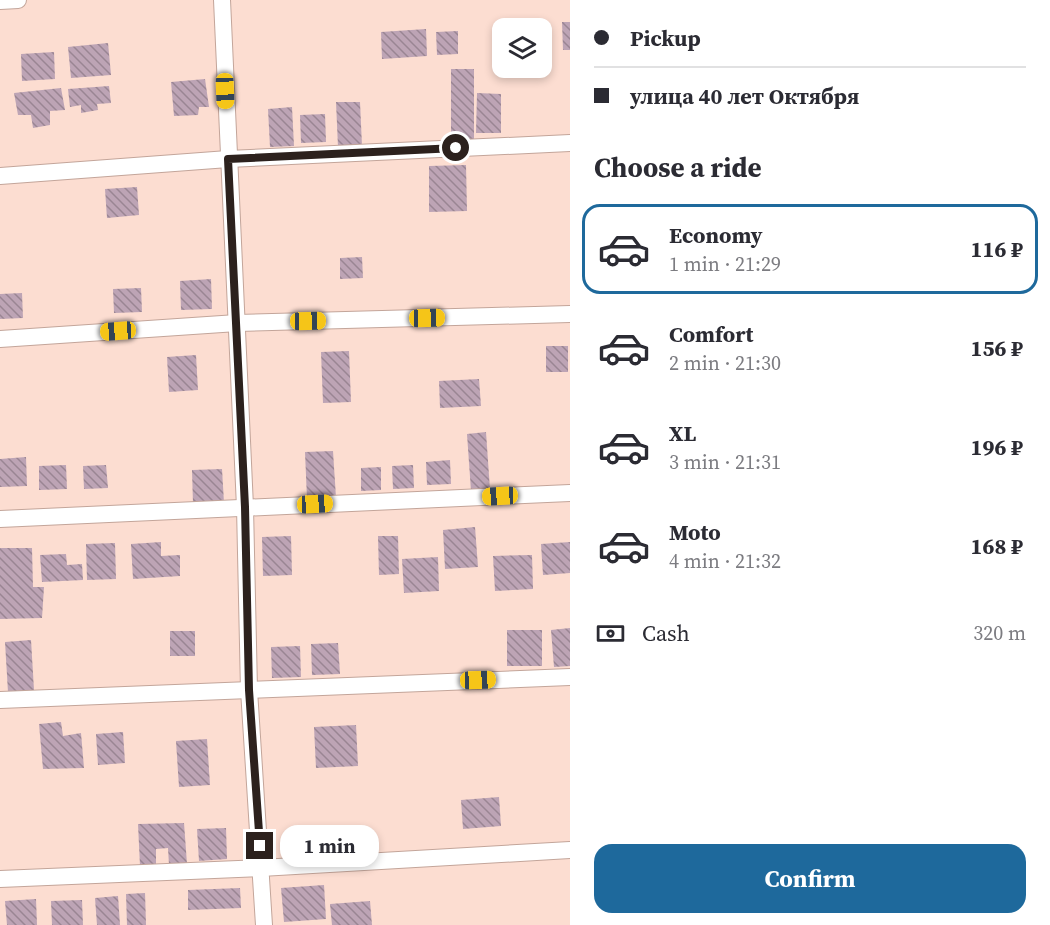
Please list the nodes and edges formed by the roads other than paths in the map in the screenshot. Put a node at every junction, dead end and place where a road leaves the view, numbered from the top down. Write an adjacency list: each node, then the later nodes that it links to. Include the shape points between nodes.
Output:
1 (18, 0): 3 (street)
2 (222, 0): 5 (street)
3 (0, 2)
4 (570, 142): 5 (street)
5 (228, 159): 6 (street); 8 (street)
6 (0, 176)
7 (570, 314): 8 (street)
8 (237, 323): 9 (street); 11 (street)
9 (0, 339)
10 (570, 493): 11 (street)
11 (245, 507): 12 (street); 14 (street)
12 (0, 519)
13 (570, 676): 14 (street)
14 (249, 690): 15 (street); 17 (street)
15 (0, 700)
16 (570, 850): 17 (street)
17 (261, 868): 18 (street); 19 (street)
18 (0, 879)
19 (264, 925)

